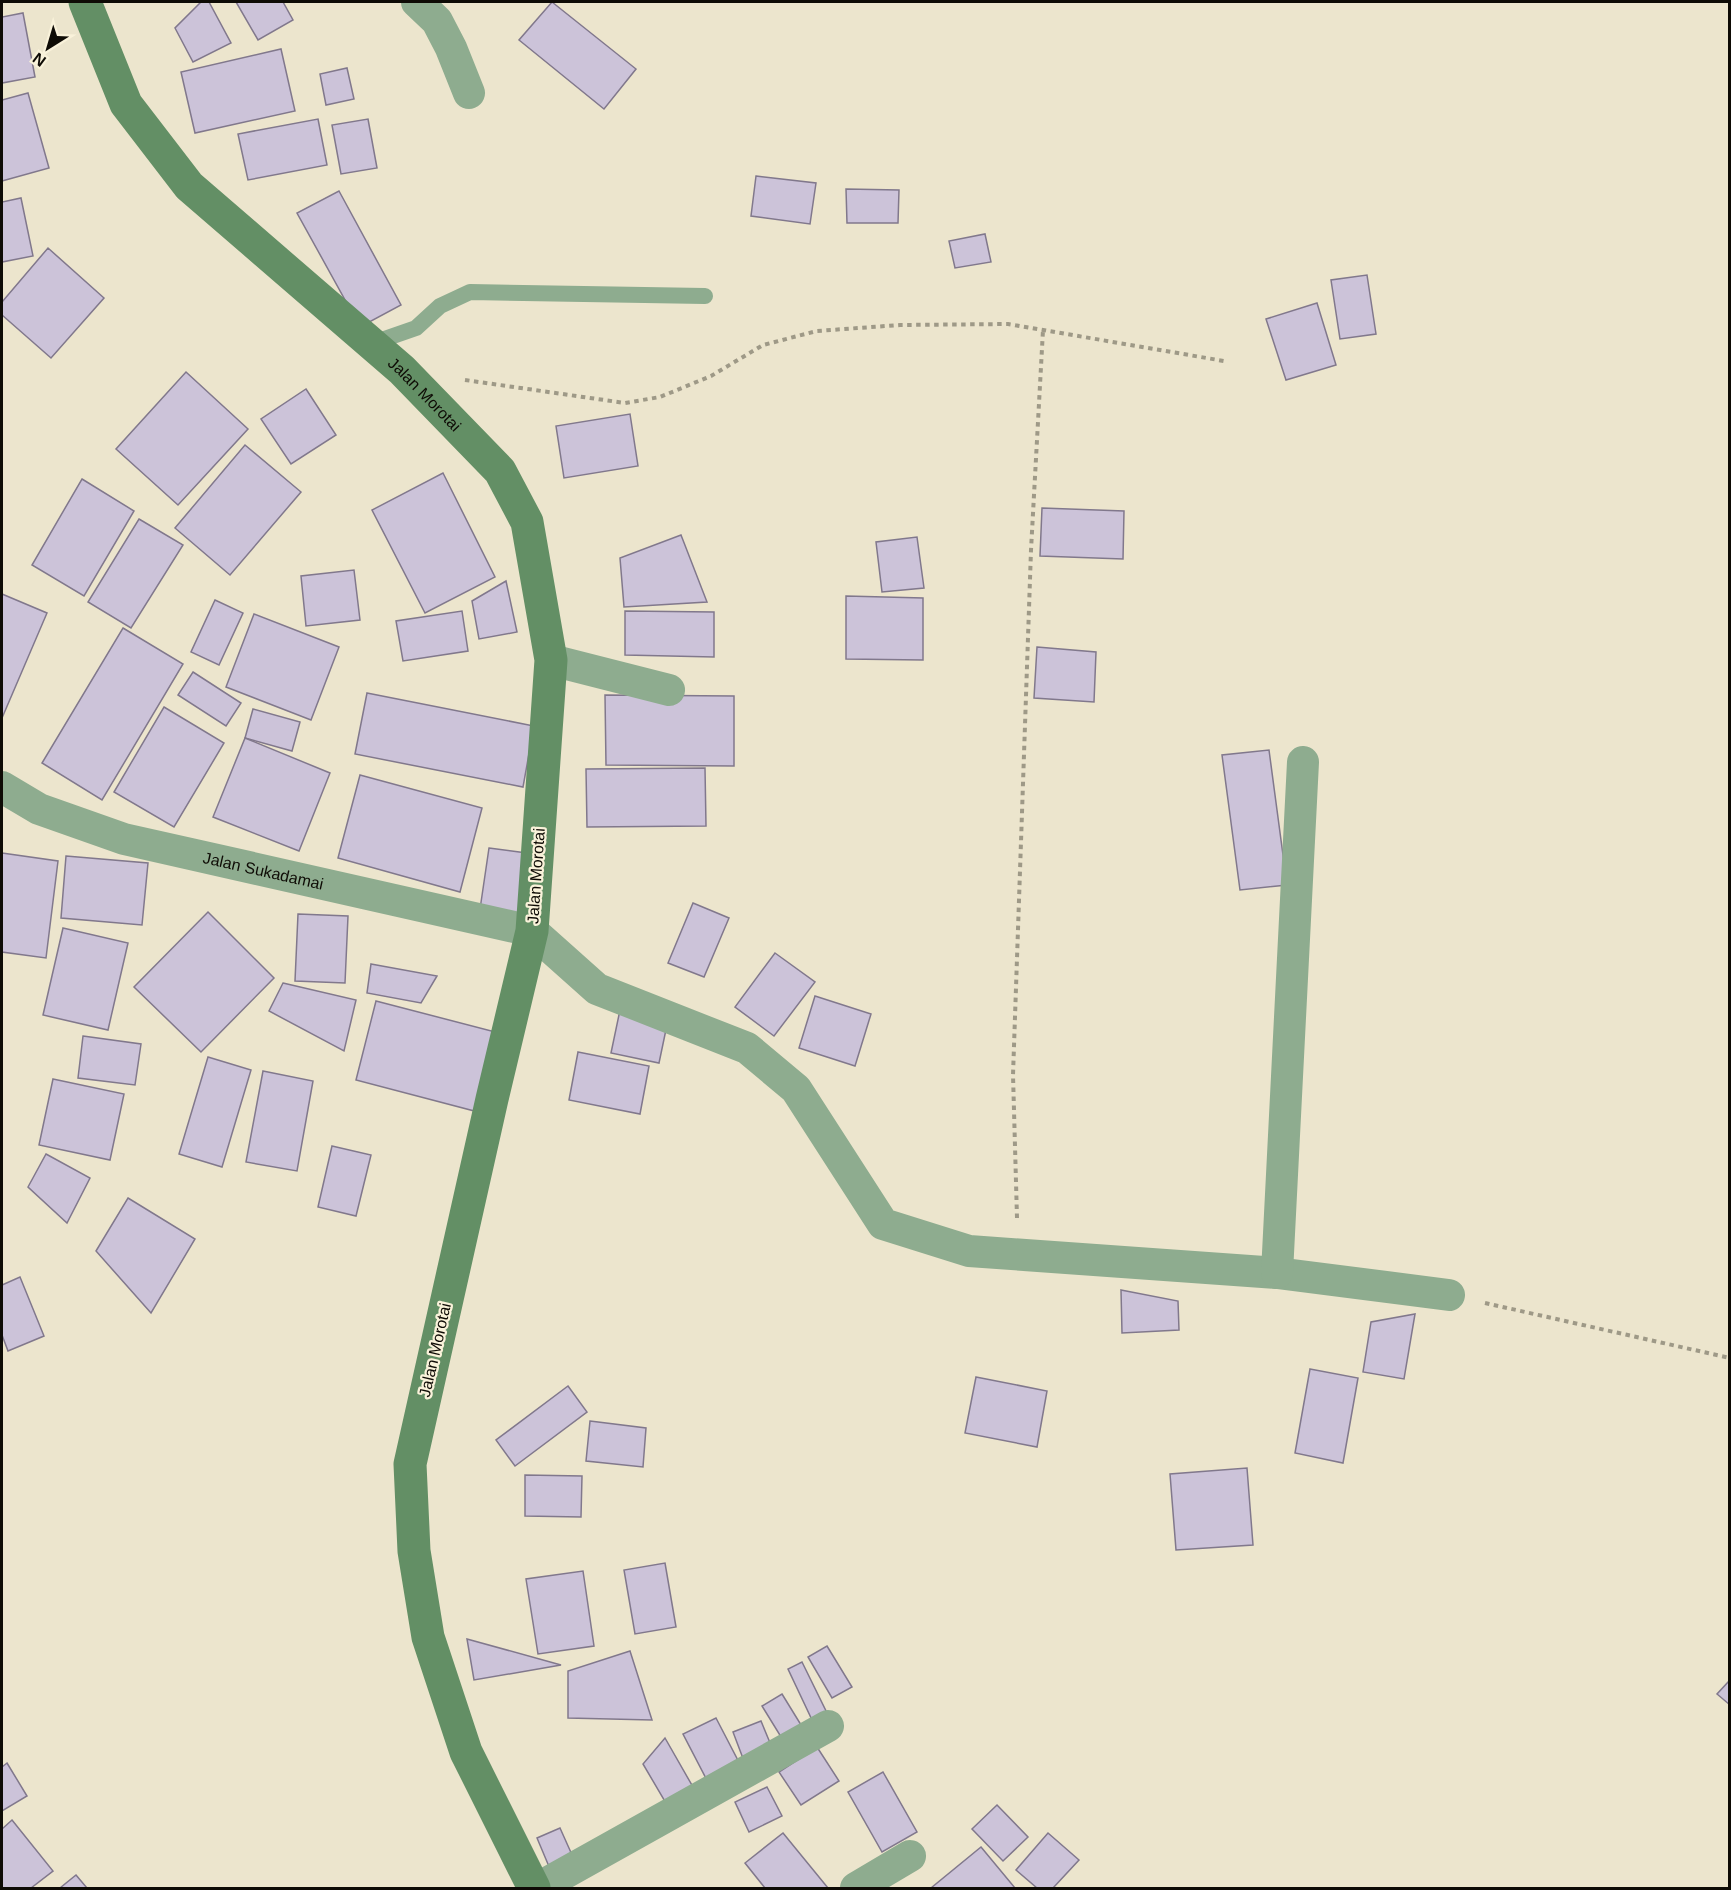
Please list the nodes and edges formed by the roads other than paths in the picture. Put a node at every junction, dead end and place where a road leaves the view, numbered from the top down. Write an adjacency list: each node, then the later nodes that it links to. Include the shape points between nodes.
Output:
1 (85, 2): 5 (street, Jalan Morotai, via 126,104 189,186)
2 (417, 2): 3 (street, via 437,21)
3 (469, 93)
4 (705, 296): 5 (lane, via 470,292 440,306 416,328)
5 (370, 344): 6 (street, Jalan Morotai, via 402,370 500,471 527,522)
6 (551, 660): 7 (street); 10 (street, Jalan Morotai)
7 (669, 690)
8 (1303, 762): 11 (street)
9 (2, 787): 10 (street, Jalan Sukadamai, via 39,809 124,839)
10 (532, 932): 11 (street, via 597,988 747,1048 796,1089 883,1224 969,1251); 15 (street, Jalan Morotai, via 410,1464 414,1551 428,1637 466,1752)
11 (1277, 1273): 12 (street)
12 (1449, 1295)
13 (828, 1726): 16 (street)
14 (910, 1856): 17 (street)
15 (534, 1888)
16 (538, 1888)
17 (856, 1888)

